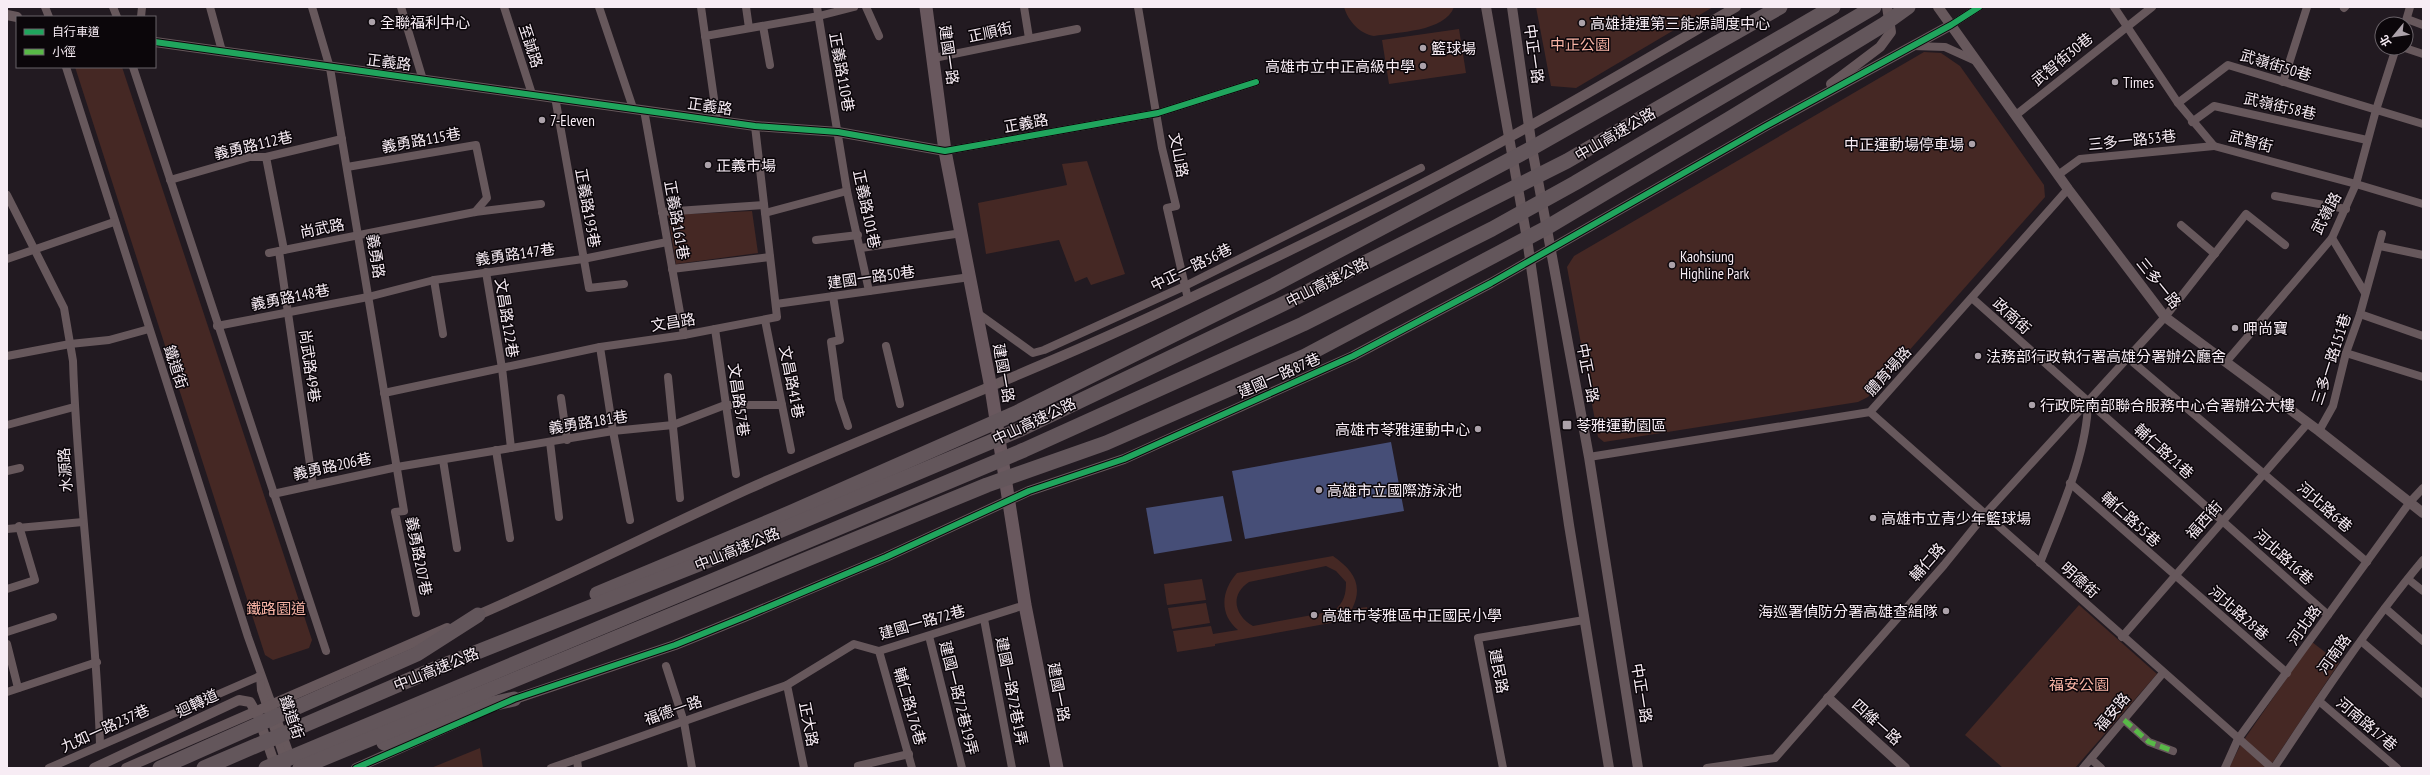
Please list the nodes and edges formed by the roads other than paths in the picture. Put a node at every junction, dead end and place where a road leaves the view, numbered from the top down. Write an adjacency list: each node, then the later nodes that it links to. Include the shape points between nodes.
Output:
1 (210, 7): 38 (street)
2 (312, 7): 45 (street, 義勇路)
3 (401, 7): 46 (street)
4 (504, 7): 49 (street, 至誠路)
5 (599, 7): 52 (street)
6 (701, 7): 33 (street)
7 (746, 7): 31 (street)
8 (817, 7): 27 (street, 正義路110巷)
9 (854, 7): 27 (street)
10 (866, 7): 34 (street)
11 (926, 7): 40 (main road, 建國一路)
12 (1024, 7): 35 (street, 正順街)
13 (1138, 7): 55 (street, 文山路)
14 (1486, 7): 64 (street)
15 (1512, 7): 62 (street, 中正一路)
16 (1736, 7): 62 (street)
17 (1780, 7): 68 (highway)
18 (1833, 7): 215 (highway, 中山高速公路, via 1567,162 1289,302 1021,429 724,554)
19 (1873, 7): 228 (highway, 中山高速公路, via 1575,183 1492,229 1303,324 1024,450)
20 (1887, 7): 61 (street, via 1891,32 1880,48 1842,77)
21 (1908, 7): 89 (highway, via 1883,25)
22 (1938, 7): 28 (street, 三多一路)
23 (1979, 7): 28 (street)
24 (2114, 7): 29 (street, 武智街)
25 (2152, 7): 29 (street, 武智街30巷)
26 (2308, 7): 48 (street)
27 (819, 16): 30 (street); 63 (street, 正義路110巷)
28 (1951, 25): 37 (street); 41 (street, 三多一路)
29 (2127, 25): 51 (street, 武智街); 56 (street, 武智街30巷)
30 (763, 26): 31 (street); 42 (street)
31 (749, 28): 33 (street)
32 (1077, 29): 35 (street, 正順街)
33 (705, 36): 57 (street)
34 (879, 36)
35 (1030, 38): 40 (street, 正順街)
36 (156, 42): 38 (street, 正義路)
37 (1913, 46): 41 (street, via 1945,47); 61 (street)
38 (222, 51): 45 (street, 正義路)
39 (2393, 56): 54 (street, 武嶺路)
40 (934, 58): 69 (main road, 建國一路)
41 (1977, 62): 56 (street, 三多一路)
42 (770, 64)
43 (66, 68): 87 (street, 鐵道街)
44 (133, 68): 75 (street)
45 (330, 68): 46 (street, 正義路); 65 (street, 義勇路)
46 (423, 80): 49 (street, 正義路)
47 (1256, 82): 55 (street, 正義路)
48 (2283, 82): 51 (street, 武嶺街50巷, via 2228,65); 54 (street, 武嶺街50巷)
49 (532, 94): 50 (street, 正義路)
50 (555, 97): 52 (street, 正義路); 109 (street, 正義路193巷)
51 (2178, 103): 58 (street, 武智街)
52 (633, 108): 53 (street, 正義路)
53 (644, 110): 57 (street, 正義路); 86 (street, 正義路161巷)
54 (2376, 110): 59 (street, 武嶺街50巷); 66 (street, 武嶺路)
55 (1158, 113): 69 (street, 正義路); 116 (street, 文山路, via 1162,148 1176,206 1167,208)
56 (2016, 115): 74 (street, 三多一路)
57 (717, 120): 60 (street, 正義路)
58 (2192, 122): 66 (street, 武嶺街58巷, via 2214,106); 67 (street, 武智街)
59 (2423, 124)
60 (755, 126): 63 (street, 正義路); 83 (street)
61 (1766, 126): 103 (street, 建國一路87巷)
62 (1530, 127): 64 (street); 68 (street, 中正一路)
63 (838, 132): 69 (street, 正義路); 78 (street, 正義路101巷)
64 (1509, 138): 71 (street); 122 (street, via 1426,182)
65 (342, 139): 70 (street, 義勇路112巷); 72 (street, 義勇路)
66 (2367, 140): 76 (street, 武嶺路)
67 (2214, 146): 74 (street, 三多一路53巷, via 2080,159); 76 (street, 武智街)
68 (1532, 148): 71 (highway); 89 (street, 中正一路)
69 (945, 151): 90 (main road, 建國一路)
70 (266, 157): 75 (street, 義勇路112巷, via 250,157); 102 (street, 尚武路49巷)
71 (1513, 158): 95 (street); 215 (highway, via 1272,286 1018,412 792,512 465,649)
72 (347, 167): 85 (street, 義勇路115巷, via 476,145 487,198); 93 (street, 義勇路)
73 (1421, 168): 116 (street, 中正一路56巷)
74 (2058, 175): 77 (street, 三多一路)
75 (170, 180): 129 (street)
76 (2356, 184): 82 (street, 武智街); 84 (street, 武嶺路)
77 (2068, 189): 121 (street, 體育場路); 127 (street, 三多一路)
78 (847, 191): 83 (street); 92 (street, 正義路101巷)
79 (7, 195): 101 (street, 水源路)
80 (2275, 196): 84 (street)
81 (541, 204): 85 (street, 尚武路)
82 (2423, 204)
83 (764, 209): 86 (street); 107 (street)
84 (2346, 209): 94 (street, 武嶺路)
85 (474, 212): 93 (street, 尚武路)
86 (662, 212): 97 (street, 正義路161巷)
87 (114, 222): 101 (street); 130 (street, 鐵道街)
88 (2182, 225): 105 (street)
89 (1546, 228): 95 (highway); 103 (street, 中正一路)
90 (962, 233): 100 (street); 113 (main road, 建國一路)
91 (2382, 234): 99 (street, 三多一路151巷)
92 (858, 235): 96 (street); 100 (street, 正義路101巷)
93 (358, 236): 102 (street, 尚武路); 119 (street, 義勇路)
94 (2332, 238): 118 (street); 141 (street, 武嶺路)
95 (1526, 239): 110 (street); 228 (highway, via 1305,356 1106,444 987,485)
96 (816, 240)
97 (667, 242): 109 (street, 義勇路147巷); 111 (street, 正義路161巷)
98 (2285, 245): 105 (street, 輔仁路, via 2246,214)
99 (2380, 246): 106 (street); 118 (street, 三多一路151巷)
100 (861, 248): 117 (street, 正義路101巷)
101 (36, 250): 108 (street); 135 (street, 水源路, via 64,308)
102 (282, 250): 104 (street, 尚武路); 124 (street, 尚武路49巷)
103 (1550, 251): 110 (street, 建國一路87巷); 165 (street, 中正一路)
104 (269, 253)
105 (2215, 254): 127 (street, 輔仁路)
106 (2423, 255)
107 (770, 257): 111 (street); 123 (street)
108 (7, 259)
109 (583, 259): 112 (street, 義勇路147巷); 115 (street, 正義路193巷, via 589,288)
110 (1530, 261): 177 (street, 建國一路87巷, via 1353,356 1124,459); 204 (street)
111 (672, 269): 133 (street, 正義路161巷)
112 (486, 272): 114 (street, 義勇路147巷); 142 (street, 文昌路122巷)
113 (970, 277): 117 (street, 建國一路50巷); 125 (main road, 建國一路)
114 (434, 280): 119 (street, 義勇路147巷); 132 (street)
115 (624, 284)
116 (1185, 286): 122 (street, 文山路); 125 (street, 中正一路56巷, via 1033,353)
117 (869, 291): 120 (street, 建國一路50巷)
118 (2365, 292): 126 (street, 三多一路151巷)
119 (368, 296): 124 (street, 義勇路148巷); 146 (street, 義勇路)
120 (833, 296): 123 (street, 建國一路50巷); 157 (street, via 840,340 831,342 839,399)
121 (1972, 298): 148 (street, 政南街); 153 (street, 體育場路)
122 (1188, 299): 145 (street)
123 (776, 304): 128 (street, via 777,317)
124 (289, 312): 129 (street, 義勇路148巷); 173 (street, 尚武路49巷)
125 (976, 312): 145 (main road, 建國一路)
126 (2360, 314): 134 (street); 138 (street, 三多一路151巷)
127 (2165, 317): 140 (street, 輔仁路); 141 (street, 三多一路)
128 (765, 320): 131 (street, 文昌路); 151 (street, 文昌路41巷)
129 (217, 326): 175 (street)
130 (149, 329): 135 (street, via 109,340); 218 (street, 鐵道街)
131 (715, 329): 133 (street, 文昌路); 150 (street, 文昌路57巷)
132 (443, 334)
133 (684, 335): 137 (street, 文昌路)
134 (2423, 336)
135 (70, 344): 139 (street); 152 (street, 水源路)
136 (886, 346): 149 (street)
137 (600, 347): 142 (street, 文昌路); 159 (street)
138 (2346, 353): 144 (street); 158 (street, 三多一路151巷, via 2333,406)
139 (7, 356)
140 (2128, 358): 148 (street, 輔仁路); 170 (street, 河北路6巷)
141 (2226, 362): 154 (street, 三多一路)
142 (502, 368): 146 (street, 文昌路); 162 (street, 文昌路122巷)
143 (668, 377): 156 (street)
144 (2423, 377)
145 (990, 388): 177 (main road, 建國一路); 200 (street, via 901,422 747,490 565,577)
146 (384, 393): 167 (street, 義勇路)
147 (560, 398): 160 (street)
148 (2088, 402): 172 (street, via 2088,419); 180 (street, 輔仁路); 184 (street, 輔仁路21巷)
149 (900, 404)
150 (725, 405): 151 (street, 義勇路181巷); 156 (street, 義勇路181巷); 171 (street, 文昌路57巷)
151 (782, 405): 164 (street, 文昌路41巷)
152 (74, 406): 155 (street); 185 (street, 水源路)
153 (1870, 412): 165 (street, 體育場路); 180 (street, 明德街)
154 (2308, 423): 158 (street, 三多一路); 170 (street, 福西街)
155 (7, 424)
156 (672, 425): 159 (street, 義勇路181巷); 176 (street)
157 (848, 426)
158 (2318, 431): 178 (street, 三多一路)
159 (613, 432): 160 (street, 義勇路181巷); 183 (street)
160 (567, 440): 161 (street, 義勇路181巷)
161 (550, 442): 162 (street, 義勇路181巷); 182 (street)
162 (511, 448): 163 (street, 義勇路181巷)
163 (496, 450): 166 (street, 義勇路181巷); 188 (street)
164 (791, 450)
165 (1589, 457): 258 (street, 中正一路)
166 (443, 460): 167 (street, 義勇路181巷); 189 (street)
167 (397, 467): 173 (street, 義勇路206巷); 179 (street, 義勇路)
168 (20, 468): 169 (street)
169 (7, 471)
170 (2264, 473): 184 (street, 福西街); 191 (street, 河北路6巷)
171 (736, 474)
172 (2070, 483): 192 (street); 193 (street, 輔仁路55巷)
173 (313, 485): 175 (street, 義勇路206巷)
174 (2423, 488): 178 (street, 河北路)
175 (273, 494): 211 (street)
176 (680, 498)
177 (1008, 499): 197 (main road, 建國一路); 224 (street, 建國一路87巷, via 886,557 675,645)
178 (2410, 502): 181 (street, 三多一路); 191 (street, 河北路)
179 (404, 511): 199 (street, 義勇路207巷, via 396,512)
180 (1986, 512): 192 (street, 明德街); 223 (street, 輔仁路, via 1944,565)
181 (2423, 513)
182 (559, 517)
183 (630, 520)
184 (2222, 521): 193 (street, 福西街); 201 (street, 河北路16巷)
185 (83, 522): 186 (street); 213 (street, 水源路)
186 (19, 526): 187 (street); 195 (street, via 35,580)
187 (7, 529)
188 (510, 538)
189 (457, 548)
190 (2423, 560): 194 (street, 河南路)
191 (2367, 562): 201 (street, 河北路)
192 (2040, 564): 207 (street, 明德街)
193 (2174, 575): 207 (street, 福西街); 217 (street, 河北路28巷)
194 (2408, 579): 196 (street); 198 (street, 河南路)
195 (7, 589)
196 (2423, 591)
197 (1025, 605): 203 (street, 建國一路72巷); 255 (main road, 建國一路)
198 (2385, 608): 208 (street, 河南路); 209 (street)
199 (416, 613)
200 (478, 615): 238 (street); 239 (highway, via 417,654)
201 (2328, 615): 217 (street, 河北路)
202 (53, 617): 205 (street)
203 (984, 619): 206 (street, 建國一路72巷); 254 (street, 建國一路72巷1弄)
204 (1584, 620): 256 (street, 建民路, via 1478,638); 257 (street)
205 (7, 632)
206 (929, 636): 212 (street, 建國一路72巷); 253 (street, 建國一路72巷19弄)
207 (2122, 636): 216 (street, 明德街)
208 (2361, 641): 222 (street); 225 (street, 河南路)
209 (2423, 641)
210 (7, 644): 220 (street)
211 (326, 651)
212 (879, 651): 219 (street, 建國一路72巷, via 854,644); 232 (street, 輔仁路176巷)
213 (97, 662): 220 (street); 230 (street, 水源路)
214 (666, 666): 227 (street)
215 (437, 668): 240 (highway, 中山高速公路)
216 (2163, 673): 226 (street, 福安路); 229 (street, 明德街)
217 (2286, 673): 229 (street, 河北路)
218 (260, 676): 230 (street, 九如一路237巷); 243 (street, 鐵道街, via 261,690); 244 (street, 鐵道街, via 268,688)
219 (787, 685): 227 (street, 福德一路); 251 (street, 正大路)
220 (18, 688): 221 (street)
221 (7, 692)
222 (2423, 694)
223 (1828, 698): 259 (street, 輔仁路, via 1775,758); 260 (street, 四維一路)
224 (514, 699): 228 (highway); 247 (street, 建國一路87巷)
225 (2319, 701): 264 (street, 河南路); 265 (street, 河南路17巷)
226 (2124, 720): 231 (street, via 2149,742); 234 (street, 福安路)
227 (684, 722): 233 (street, 福德一路); 250 (street)
228 (388, 730): 241 (highway, 中山高速公路); 245 (highway); 246 (highway)
229 (2238, 739): 263 (street, 河北路); 264 (street, 明德街)
230 (100, 744): 236 (street, 九如一路237巷)
231 (2173, 751)
232 (909, 754): 235 (street); 252 (street, 輔仁路176巷)
233 (577, 759): 248 (street, 福德一路); 249 (street)
234 (2091, 759): 261 (street, 福安路); 262 (street)
235 (858, 766)
236 (49, 768)
237 (94, 768): 242 (street, 迴轉道, via 239,700 250,702 258,716)
238 (126, 768)
239 (160, 768)
240 (204, 768)
241 (266, 768)
242 (276, 768)
243 (287, 768)
244 (295, 768)
245 (300, 768)
246 (326, 768)
247 (356, 768)
248 (551, 768)
249 (578, 768)
250 (692, 768)
251 (804, 768)
252 (912, 768)
253 (962, 768)
254 (1012, 768)
255 (1057, 768)
256 (1503, 768)
257 (1610, 768)
258 (1638, 768)
259 (1707, 768)
260 (1905, 768)
261 (2082, 768)
262 (2101, 768)
263 (2225, 768)
264 (2273, 768)
265 (2397, 768)

